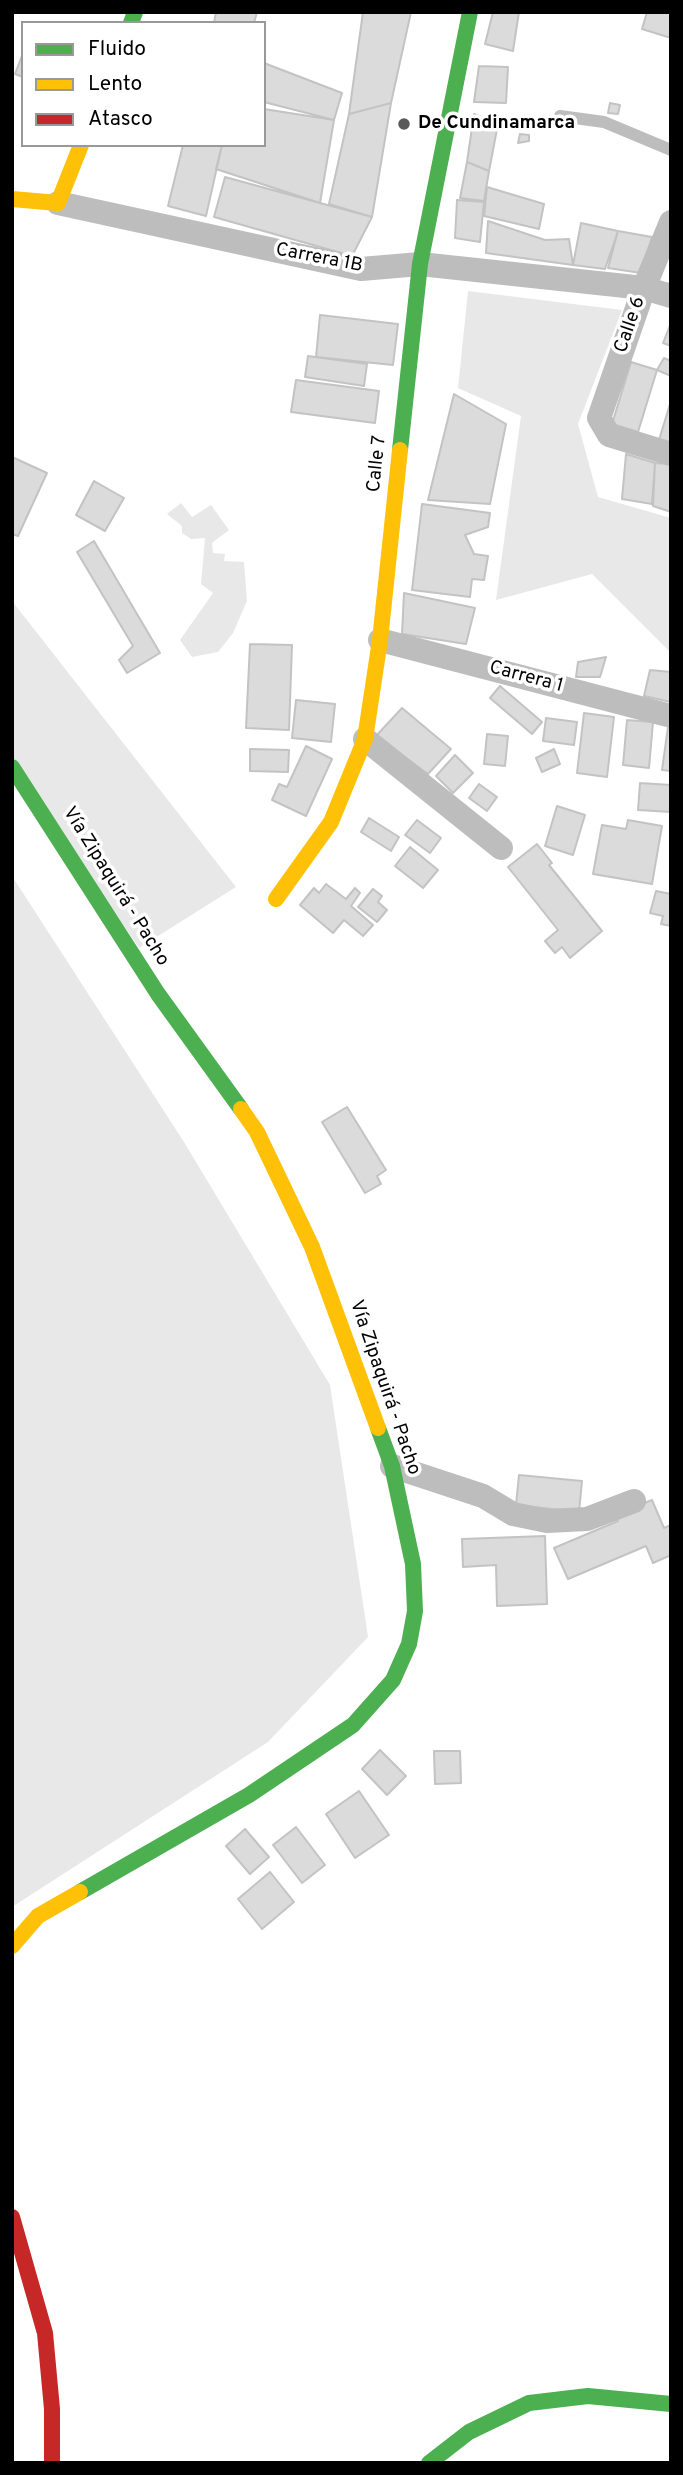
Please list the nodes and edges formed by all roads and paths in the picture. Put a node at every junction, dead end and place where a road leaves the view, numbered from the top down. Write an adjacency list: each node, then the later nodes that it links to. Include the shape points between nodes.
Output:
1 (470, 12): 8 (main road, Calle 7)
2 (561, 116): 4 (lane, via 604,122)
3 (80, 147): 6 (main road)
4 (671, 150)
5 (12, 199): 6 (main road, Carrera 1B)
6 (58, 203): 8 (street, Carrera 1B, via 361,269)
7 (671, 222): 9 (street, Calle 6)
8 (420, 264): 9 (street, Carrera 1B); 12 (main road, Calle 7)
9 (644, 288): 10 (street, Carrera 1B); 11 (street, Calle 6, via 599,418 609,435)
10 (671, 296)
11 (671, 454)
12 (380, 640): 13 (street, Carrera 1); 14 (main road, Calle 7)
13 (671, 716)
14 (365, 739): 16 (street); 17 (main road, Calle 7, via 331,822)
15 (12, 767): 18 (main road, Vía Zipaquirá - Pacho, via 158,993 257,1132 312,1247)
16 (501, 848)
17 (276, 899)
18 (392, 1466): 19 (street, via 483,1496 513,1514 547,1521 587,1519); 20 (main road, Vía Zipaquirá - Pacho, via 413,1564 415,1611 409,1644 393,1680 353,1725 249,1795 38,1916)
19 (634, 1501)
20 (12, 1946)
21 (12, 2217): 23 (main road, via 45,2333)
22 (671, 2404): 24 (main road, via 588,2396 529,2403 469,2432)
23 (52, 2463)
24 (429, 2463)

